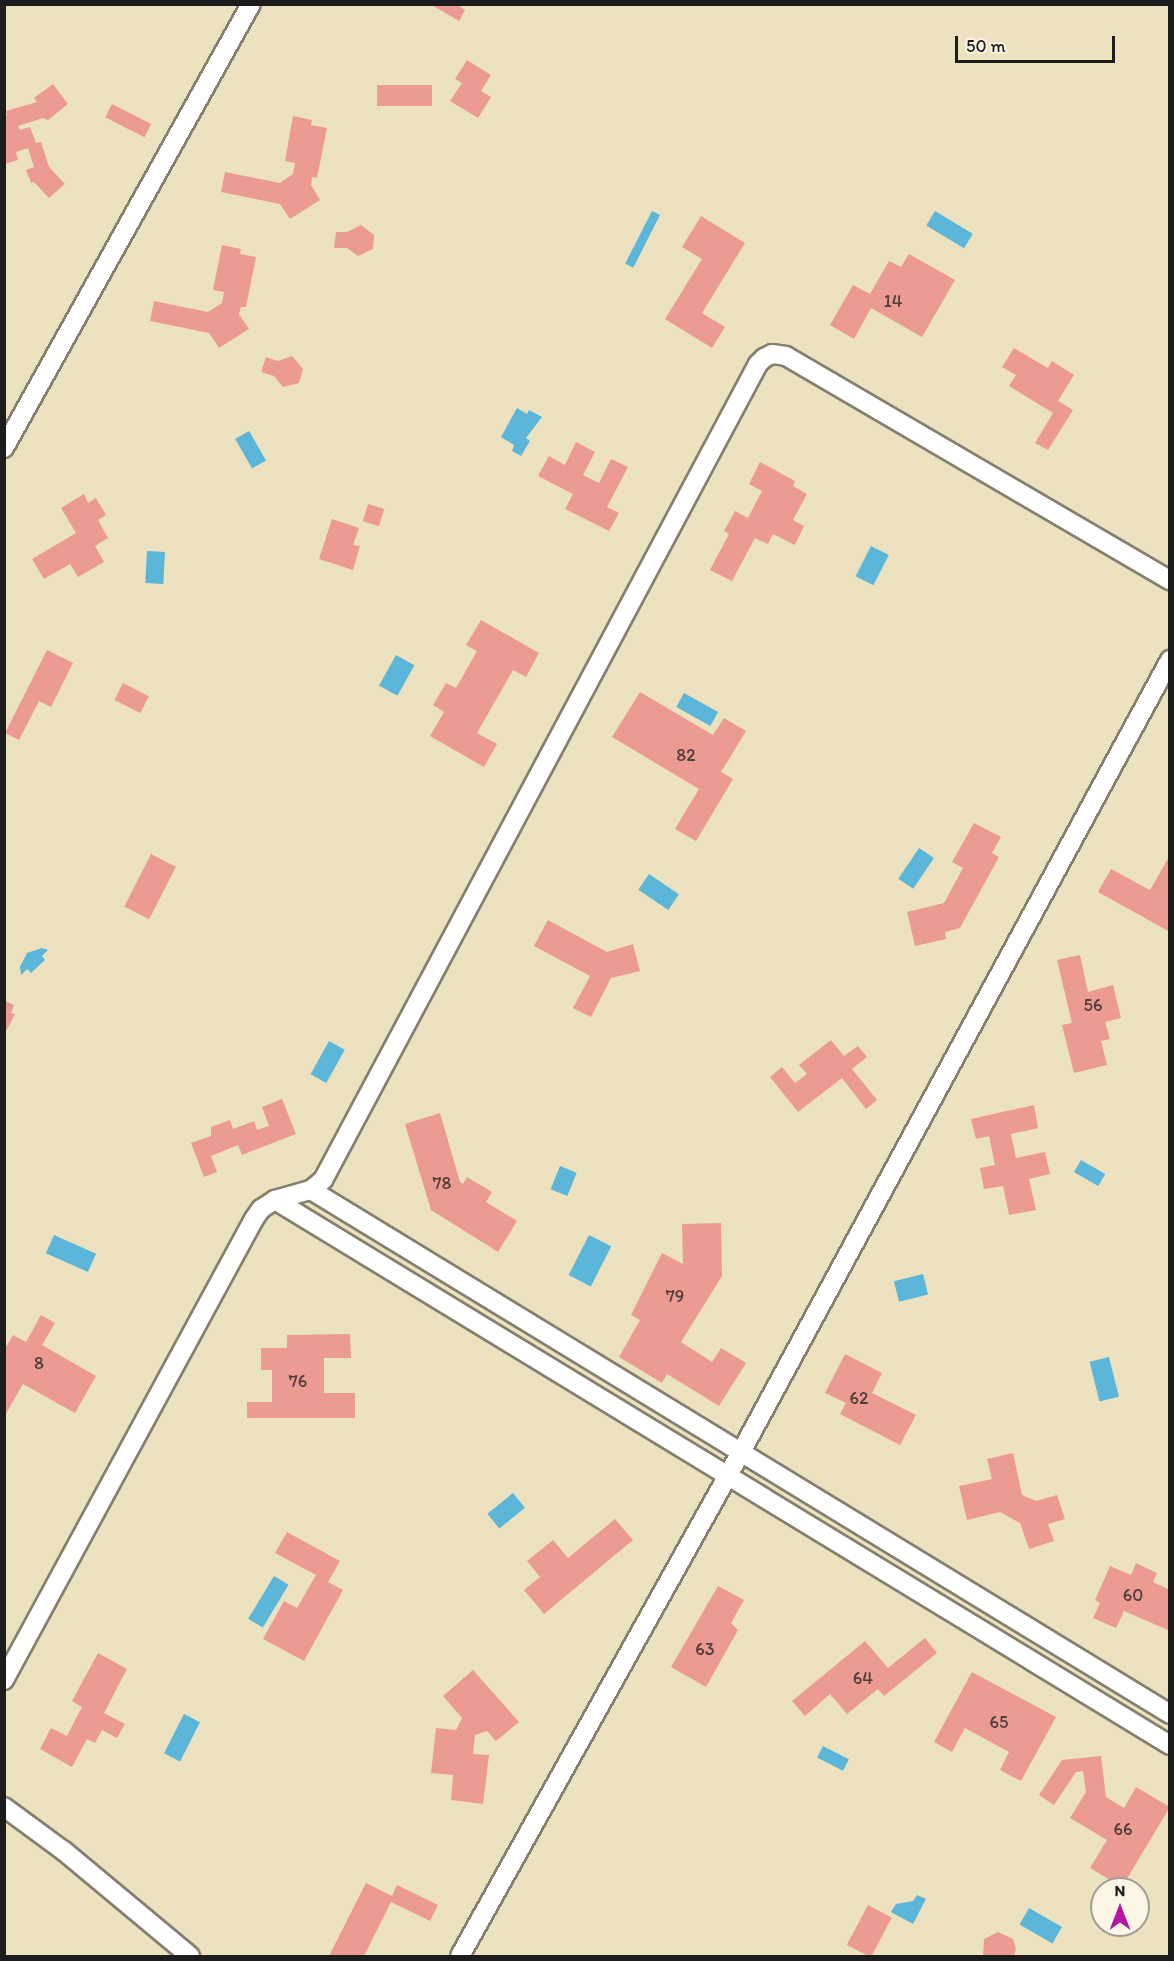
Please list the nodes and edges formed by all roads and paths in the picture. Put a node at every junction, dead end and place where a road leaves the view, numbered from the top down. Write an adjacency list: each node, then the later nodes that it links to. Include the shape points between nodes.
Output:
1 (251, 4): 2 (street)
2 (4, 448)
3 (1170, 580): 5 (street, via 786,356 772,354 764,358 323,1180)
4 (1170, 660): 7 (street)
5 (311, 1190): 6 (street); 7 (street)
6 (275, 1200): 8 (street); 9 (street, via 254,1219)
7 (741, 1452): 8 (street); 10 (street)
8 (728, 1475): 11 (street); 14 (street)
9 (4, 1680)
10 (1170, 1714)
11 (1170, 1745)
12 (4, 1807): 13 (street, via 64,1851)
13 (190, 1956)
14 (460, 1956)

